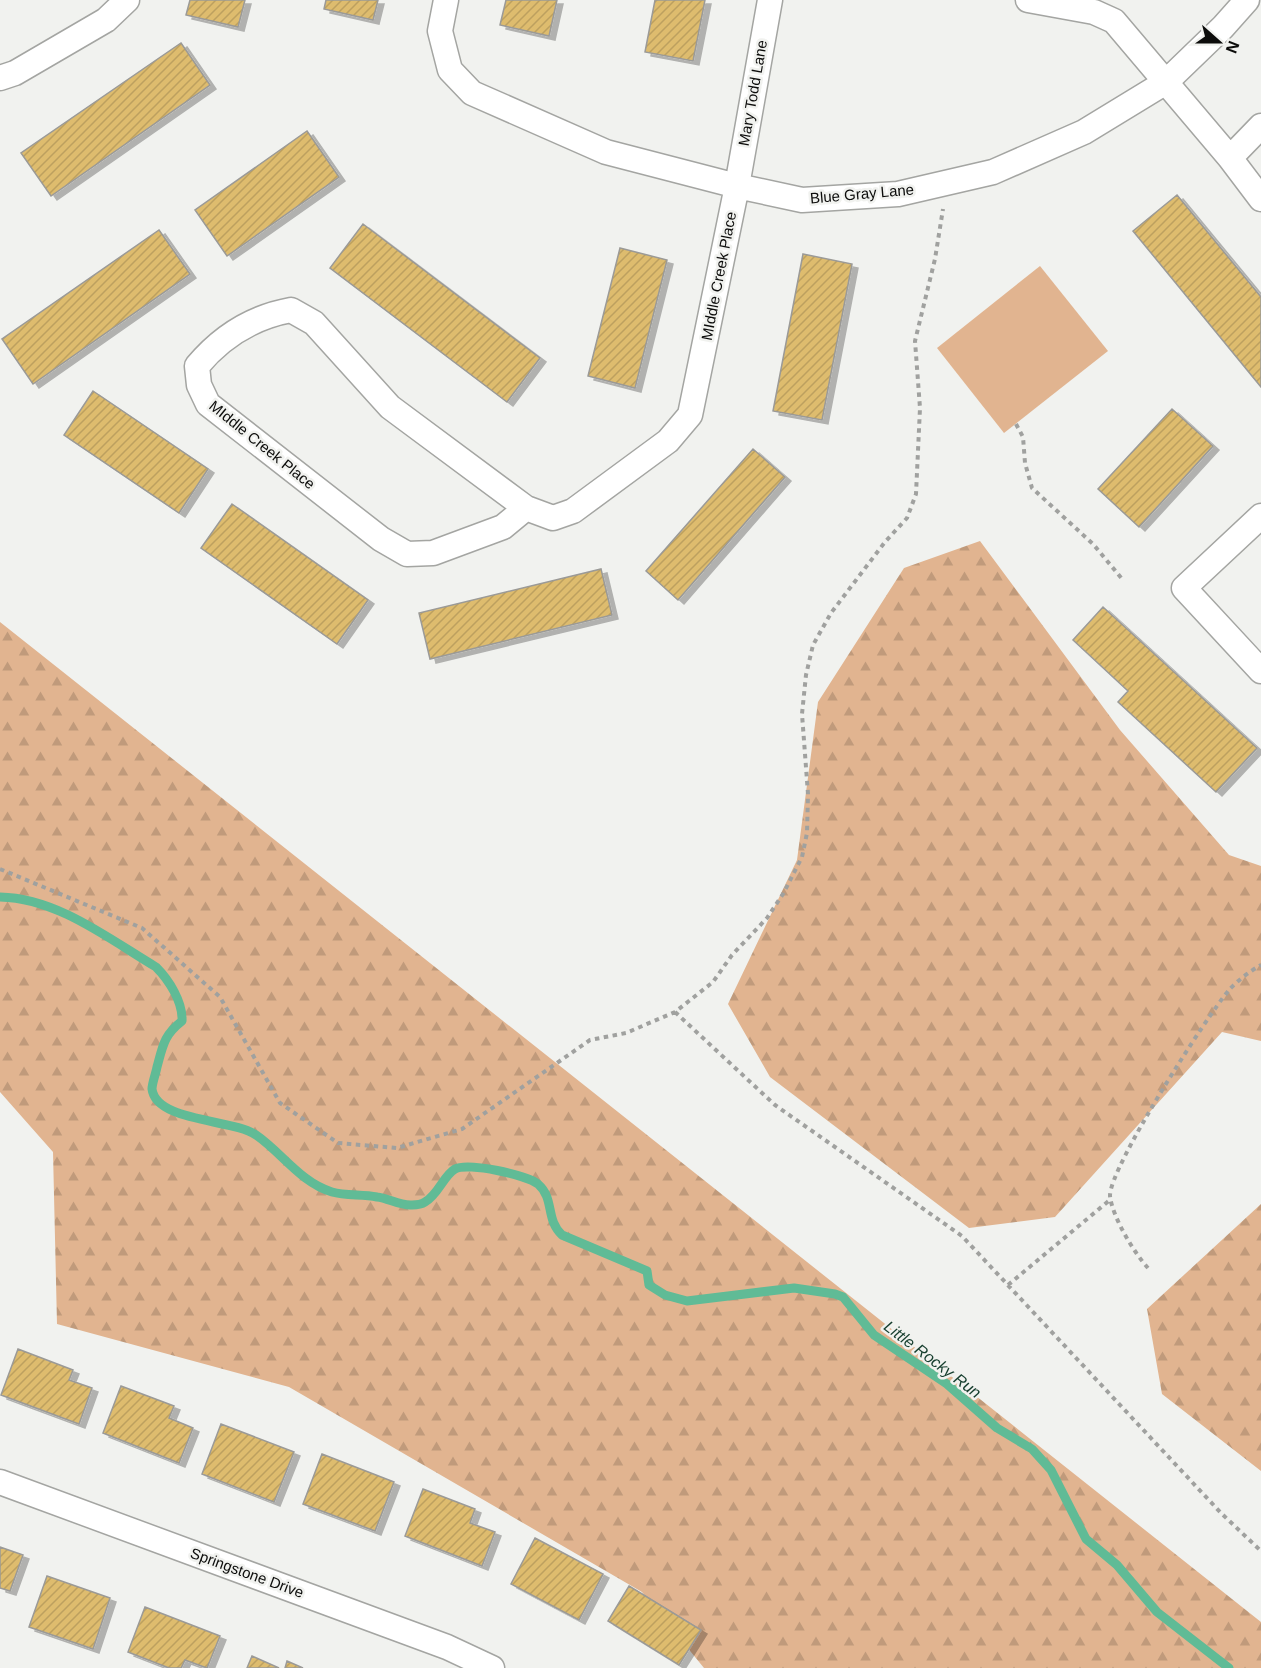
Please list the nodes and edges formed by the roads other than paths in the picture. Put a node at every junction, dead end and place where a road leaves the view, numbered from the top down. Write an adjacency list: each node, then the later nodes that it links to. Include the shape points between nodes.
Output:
1 (127, 0): 6 (street, via 105,20)
2 (446, 0): 10 (street, Blue Gray Lane, via 440,31 450,70 472,93 606,152)
3 (770, 0): 10 (street, Mary Todd Lane)
4 (1028, 0): 7 (street, via 1094,12 1114,21)
5 (1247, 0): 7 (street, Blue Gray Lane)
6 (0, 78)
7 (1166, 82): 9 (street); 10 (street, Blue Gray Lane, via 1084,132 993,172 898,194 802,200)
8 (1261, 126): 9 (street)
9 (1230, 158): 11 (street)
10 (737, 186): 12 (street, MIddle Creek Place, via 690,415 669,441 573,511 553,518)
11 (1261, 199)
12 (526, 508): 12 (street, MIddle Creek Place, via 503,527 471,540 433,553 407,554 381,540 208,404 199,385 197,366 216,344 268,314 291,310 314,323 390,407)
13 (1261, 516): 14 (street, via 1184,588)
14 (1261, 670)
15 (0, 1482): 16 (street, Springstone Drive, via 447,1647)
16 (492, 1668)

